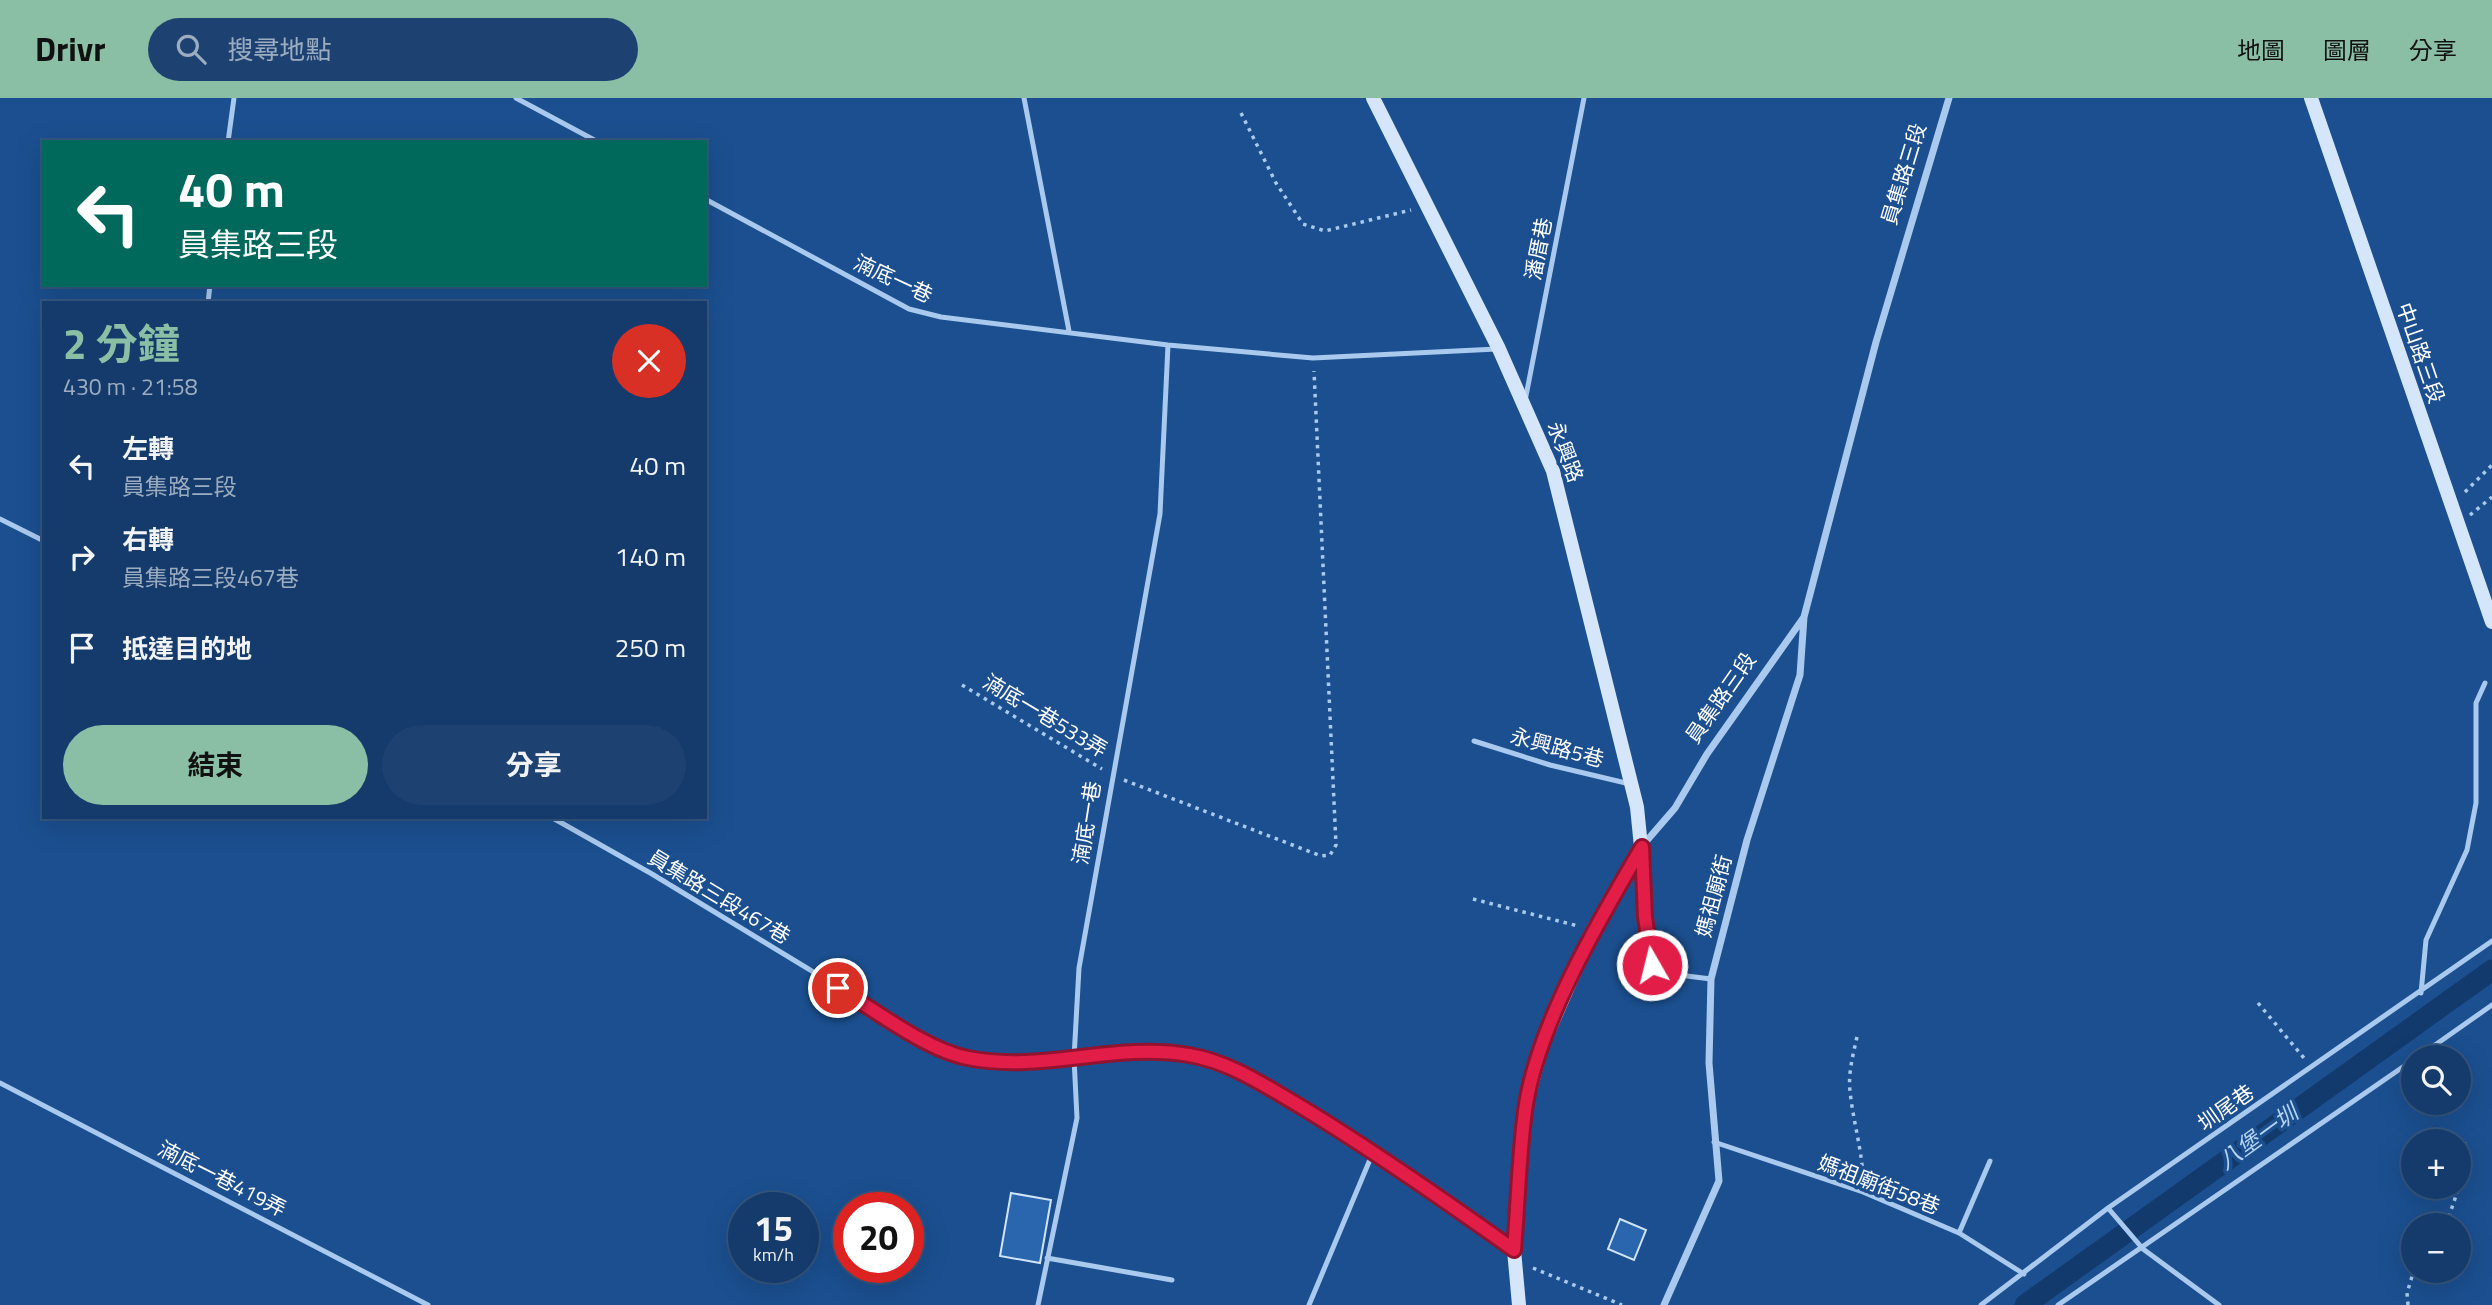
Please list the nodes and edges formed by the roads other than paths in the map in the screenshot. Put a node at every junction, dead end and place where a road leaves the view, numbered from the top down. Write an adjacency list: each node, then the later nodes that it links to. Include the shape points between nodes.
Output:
1 (234, 98): 8 (lane)
2 (516, 98): 9 (lane)
3 (1024, 98): 11 (lane)
4 (1374, 98): 13 (street, 永興路)
5 (1584, 98): 14 (lane, 潘厝巷)
6 (1949, 98): 17 (street, 員集路三段, via 1876,342)
7 (2311, 98): 18 (street, 中山路三段)
8 (229, 140)
9 (594, 140)
10 (707, 200): 11 (lane, 湳底一巷, via 909,309 941,317)
11 (1069, 331): 12 (lane, 湳底一巷)
12 (1168, 345): 13 (lane, 湳底一巷, via 1313,358); 29 (lane, 湳底一巷, via 1160,514 1079,968)
13 (1499, 349): 14 (street, 永興路)
14 (1524, 406): 21 (street, 永興路, via 1553,471)
15 (0, 519): 16 (lane)
16 (42, 540)
17 (1804, 617): 23 (street, 員集路三段, via 1707,754 1675,808); 25 (street, 媽祖廟街, via 1800,675 1746,840)
18 (2492, 622)
19 (2485, 683): 26 (lane, via 2476,703 2476,803 2467,850 2426,940)
20 (1474, 741): 21 (lane, 永興路5巷)
21 (1632, 784): 23 (street, 永興路)
22 (555, 819): 29 (lane, 員集路三段467巷, via 932,1044 965,1058 1009,1064)
23 (1642, 847): 25 (lane, via 1652,965 1671,975); 38 (street, 員集路三段, via 1593,930 1542,1046 1525,1109)
24 (2492, 941): 26 (lane, 圳尾巷)
25 (1711, 979): 32 (street, 媽祖廟街, via 1709,1063)
26 (2421, 993): 35 (lane, 圳尾巷)
27 (2492, 1005): 28 (lane)
28 (2435, 1045)
29 (1074, 1058): 33 (lane, 員集路三段467巷, via 1128,1052 1189,1055 1244,1073); 39 (lane, 湳底一巷, via 1077,1118)
30 (2401, 1068): 37 (lane)
31 (0, 1083): 42 (lane, 湳底一巷419弄)
32 (1714, 1142): 36 (lane, 媽祖廟街58巷, via 1863,1192); 46 (street, 媽祖廟街, via 1719,1181)
33 (1374, 1150): 38 (lane, 員集路三段467巷); 44 (lane)
34 (1990, 1161): 36 (lane)
35 (2108, 1208): 37 (lane); 40 (lane, 圳尾巷)
36 (1959, 1233): 40 (lane, 媽祖廟街58巷)
37 (2143, 1249): 48 (lane); 49 (lane)
38 (1514, 1250): 45 (street, 員集路三段)
39 (1047, 1258): 41 (lane); 43 (lane, 湳底一巷)
40 (2024, 1275): 47 (lane, 圳尾巷)
41 (1172, 1280)
42 (428, 1305)
43 (1038, 1305)
44 (1309, 1305)
45 (1519, 1305)
46 (1664, 1305)
47 (1982, 1305)
48 (2058, 1305)
49 (2220, 1305)

